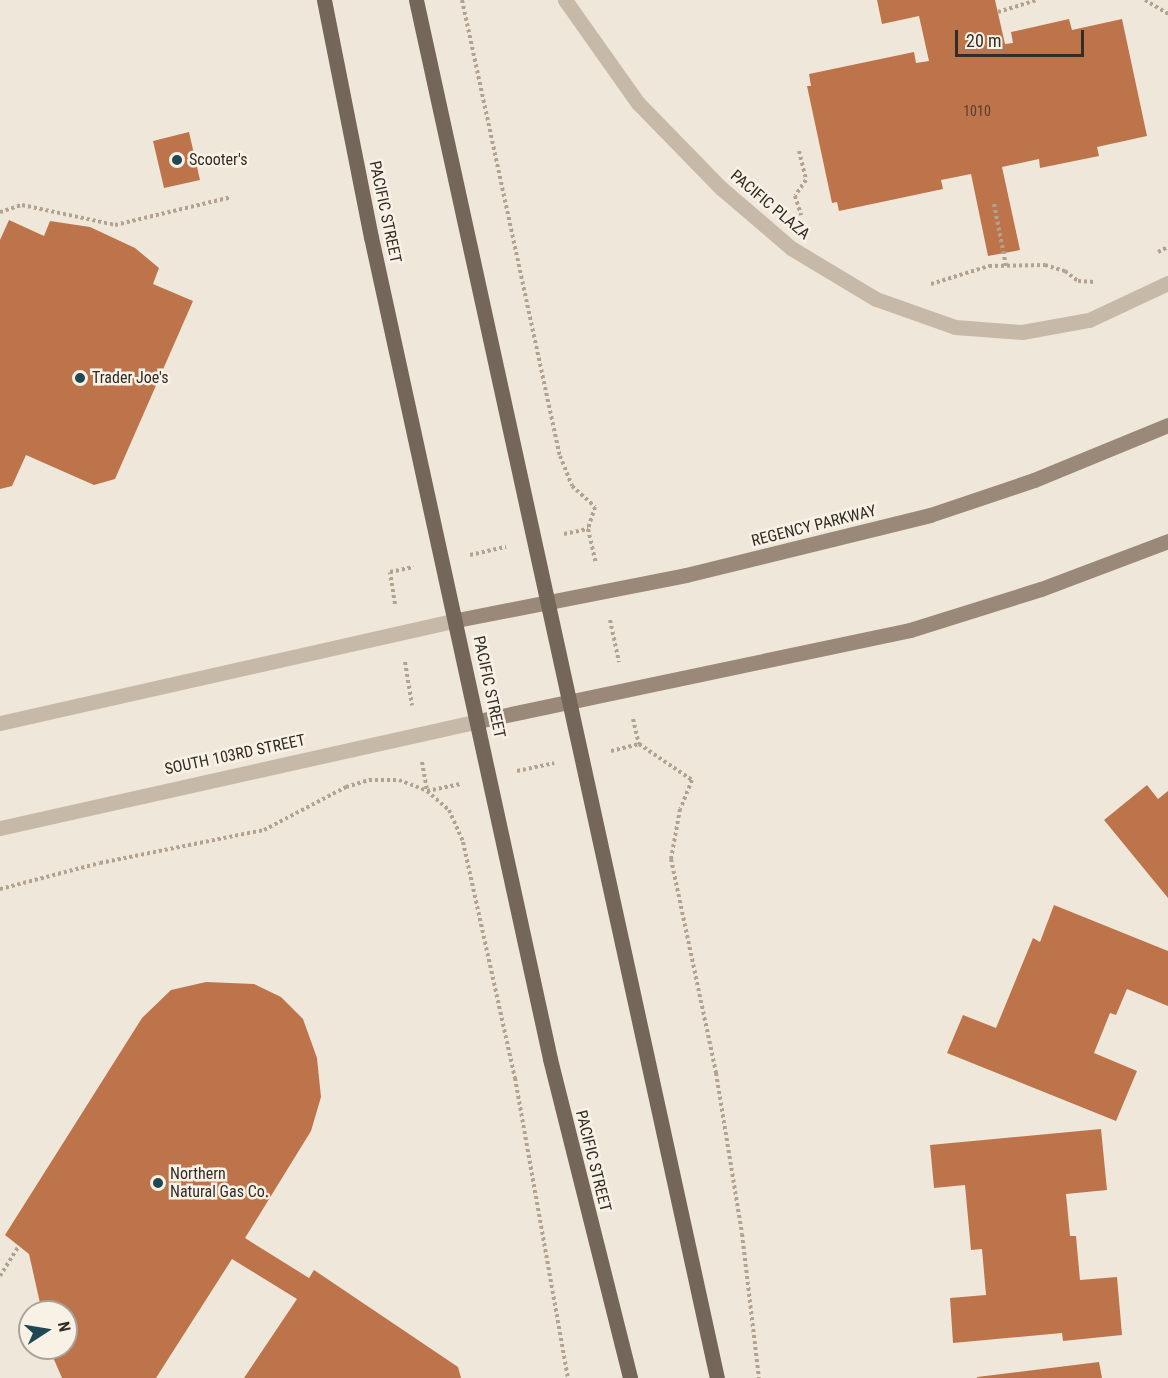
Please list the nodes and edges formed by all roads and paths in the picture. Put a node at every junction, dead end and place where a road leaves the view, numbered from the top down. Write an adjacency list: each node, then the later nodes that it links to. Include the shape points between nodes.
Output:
1 (324, 0): 24 (main road, PACIFIC STREET, via 371,237)
2 (416, 0): 22 (main road)
3 (462, 0): 21 (path, via 560,456 572,486 595,507)
4 (565, 0): 18 (street, PACIFIC PLAZA, via 610,68 659,126 745,210 791,248 845,282 902,310 956,327 1022,332 1089,320)
5 (1037, 0): 7 (path)
6 (1145, 0): 8 (path)
7 (998, 12)
8 (1168, 14)
9 (800, 151): 13 (path, via 806,180 795,196 796,206)
10 (232, 197): 12 (path, via 114,225 22,205)
11 (994, 204): 16 (path)
12 (0, 212)
13 (806, 219)
14 (1168, 247): 15 (path)
15 (1151, 257)
16 (1006, 266): 17 (path, via 1046,265 1086,283); 19 (path, via 989,266 945,282)
17 (1106, 279)
18 (1168, 283)
19 (925, 284)
20 (1168, 425): 25 (main road, REGENCY PARKWAY, via 1034,480 930,515)
21 (588, 529): 22 (path); 25 (path)
22 (535, 540): 24 (path); 26 (main road)
23 (1168, 541): 29 (main road, via 1041,590 910,630)
24 (444, 561): 27 (main road, PACIFIC STREET); 28 (path, via 390,573)
25 (603, 591): 26 (main road, REGENCY PARKWAY); 29 (path)
26 (549, 602): 27 (main road, REGENCY PARKWAY); 30 (main road)
27 (457, 620): 28 (street); 31 (main road, PACIFIC STREET)
28 (400, 632): 32 (street); 33 (path)
29 (627, 691): 30 (main road); 34 (path)
30 (571, 702): 31 (main road); 35 (main road)
31 (478, 721): 33 (street, SOUTH 103RD STREET); 36 (main road, PACIFIC STREET)
32 (0, 723)
33 (417, 734): 37 (path); 38 (street, SOUTH 103RD STREET)
34 (639, 744): 35 (path); 45 (path, via 692,780 680,809 671,859 716,1073 742,1234)
35 (583, 757): 36 (path); 44 (main road)
36 (490, 777): 37 (path); 43 (main road, PACIFIC STREET, via 549,1059)
37 (427, 791): 39 (path, via 399,780 369,780 346,787 264,830 100,863); 42 (path, via 449,810 463,842 515,1078)
38 (0, 828)
39 (0, 889)
40 (19, 1245): 41 (path)
41 (0, 1276)
42 (568, 1378)
43 (630, 1378)
44 (717, 1378)
45 (759, 1378)

